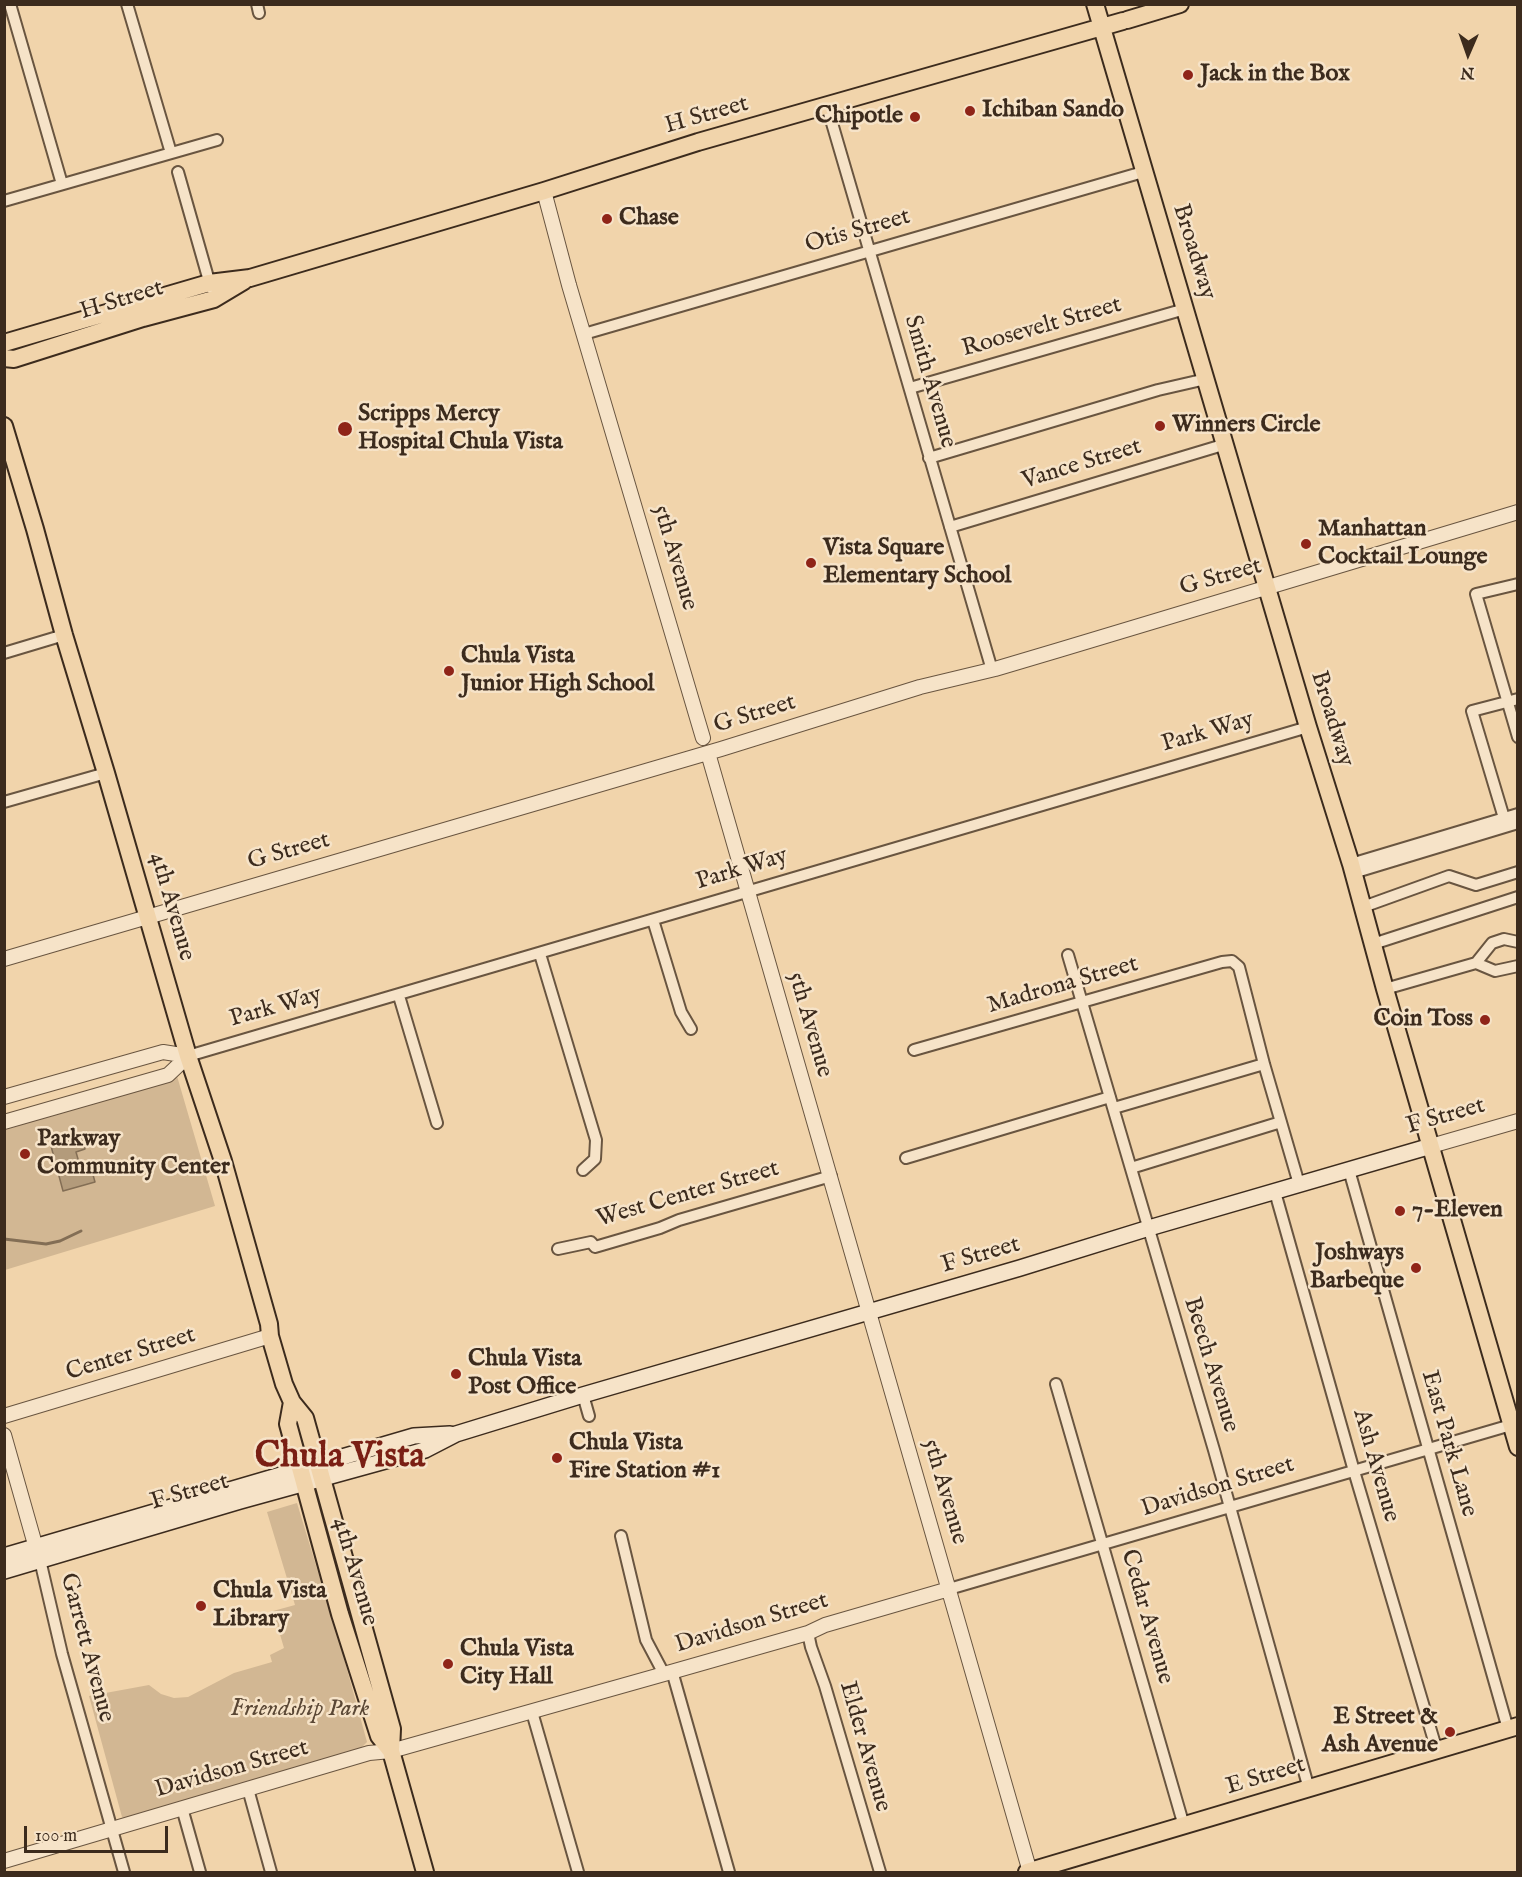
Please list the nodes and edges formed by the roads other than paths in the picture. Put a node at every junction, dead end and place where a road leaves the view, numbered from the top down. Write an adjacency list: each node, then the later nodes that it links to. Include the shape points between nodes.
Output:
1 (10, 4): 11 (street)
2 (127, 4): 8 (street)
3 (1095, 4): 5 (main road, Broadway)
4 (1180, 4): 5 (main road, H Street)
5 (1102, 27): 6 (main road, H Street); 10 (main road, Broadway)
6 (827, 106): 12 (main road, H Street); 14 (street, Smith Avenue)
7 (217, 140): 8 (street)
8 (171, 153): 11 (street)
9 (178, 172): 16 (street)
10 (1143, 172): 14 (street, Otis Street); 18 (main road, Broadway)
11 (62, 184): 13 (street)
12 (544, 191): 15 (main road, H Street); 19 (street, 5th Avenue)
13 (4, 201)
14 (868, 251): 19 (street, Otis Street); 23 (street, Smith Avenue)
15 (250, 278): 16 (main road, H Street); 17 (main road, H Street)
16 (209, 283): 17 (street); 20 (main road, H Street)
17 (214, 300): 21 (main road, H Street, via 14,359)
18 (1185, 309): 22 (main road, Broadway); 23 (street, Roosevelt Street)
19 (584, 334): 38 (street, 5th Avenue)
20 (4, 343)
21 (4, 358)
22 (1206, 379): 25 (main road, Broadway); 26 (street)
23 (910, 388): 26 (street, Smith Avenue)
24 (4, 426): 31 (main road, 4th Avenue)
25 (1226, 444): 28 (street, Vance Street); 30 (main road, Broadway)
26 (929, 458): 28 (street, Smith Avenue)
27 (1518, 512): 30 (street, G Street)
28 (950, 527): 33 (street, Smith Avenue)
29 (1518, 584): 35 (street, via 1476,594)
30 (1267, 588): 33 (street, G Street); 36 (main road, Broadway)
31 (64, 636): 32 (street); 40 (main road, 4th Avenue)
32 (4, 653)
33 (992, 669): 39 (street, G Street, via 920,687)
34 (1518, 699): 35 (street)
35 (1506, 702): 37 (street); 43 (street, via 1472,711)
36 (1308, 727): 45 (main road, Broadway); 47 (street, Park Way)
37 (1518, 737)
38 (703, 738): 39 (street, 5th Avenue)
39 (708, 753): 47 (street, 5th Avenue); 50 (street, G Street)
40 (106, 772): 41 (street); 50 (main road, 4th Avenue)
41 (4, 802)
42 (1518, 814): 43 (street)
43 (1504, 818): 45 (street)
44 (1518, 823): 45 (street)
45 (1352, 869): 49 (main road, Broadway)
46 (1518, 872): 49 (street, via 1476,885 1449,876)
47 (747, 892): 51 (street, Park Way); 79 (street, 5th Avenue)
48 (1518, 897): 53 (street)
49 (1363, 907): 53 (main road, Broadway)
50 (149, 916): 56 (street, G Street); 64 (main road, 4th Avenue)
51 (653, 920): 54 (street, Park Way); 62 (street, via 681,1012)
52 (1518, 942): 57 (street, via 1504,939 1492,943)
53 (1373, 944): 59 (main road, Broadway)
54 (540, 954): 60 (street, Park Way); 77 (street, via 596,1140 595,1159)
55 (1068, 955): 61 (street, Beech Avenue)
56 (4, 959)
57 (1476, 963): 58 (street, via 1495,971); 59 (street)
58 (1518, 966)
59 (1385, 989): 74 (main road, Broadway)
60 (399, 996): 64 (street, Park Way); 73 (street)
61 (1081, 1003): 63 (street, Madrona Street); 65 (street, Madrona Street, via 1232,961 1239,967); 68 (street, Beech Avenue)
62 (691, 1029)
63 (914, 1050)
64 (188, 1056): 66 (street, Park Way, via 163,1052); 69 (street, Park Way, via 168,1075); 85 (main road, 4th Avenue, via 223,1161)
65 (1264, 1064): 68 (street); 72 (street)
66 (46, 1086): 67 (street, Park Way); 69 (street)
67 (4, 1097)
68 (1112, 1103): 75 (street); 76 (street, Beech Avenue)
69 (52, 1108): 71 (street, Park Way)
70 (1518, 1121): 74 (street, F Street)
71 (4, 1122)
72 (1281, 1122): 76 (street); 80 (street)
73 (437, 1123)
74 (1431, 1146): 78 (main road, F Street); 91 (main road, Broadway)
75 (906, 1158)
76 (1131, 1168): 82 (street, Beech Avenue)
77 (583, 1170)
78 (1349, 1170): 80 (main road, F Street); 94 (street, East Park Lane)
79 (831, 1176): 83 (street, West Center Street, via 595,1247 591,1242); 84 (street, 5th Avenue)
80 (1299, 1184): 81 (main road, F Street)
81 (1275, 1192): 82 (main road, F Street); 96 (street, Ash Avenue)
82 (1149, 1228): 84 (main road, F Street); 98 (street, Beech Avenue)
83 (558, 1249)
84 (868, 1311): 87 (main road, F Street); 104 (street, 5th Avenue)
85 (270, 1336): 88 (main road, 4th Avenue); 89 (street, Center Street)
86 (1056, 1384): 100 (street, Cedar Avenue)
87 (583, 1395): 90 (street); 95 (main road, F Street, via 456,1434 425,1450)
88 (291, 1402): 95 (main road, 4th Avenue, via 305,1418); 97 (main road, 4th Avenue, via 288,1424)
89 (4, 1416)
90 (589, 1416)
91 (1511, 1425): 93 (main road, Broadway); 94 (street, Davidson Street)
92 (4, 1435): 101 (street, Garrett Avenue)
93 (1518, 1447)
94 (1427, 1450): 96 (street, Davidson Street); 108 (street, East Park Lane)
95 (320, 1470): 97 (main road, F Street); 110 (main road, 4th Avenue, via 392,1729)
96 (1354, 1471): 98 (street, Davidson Street); 109 (street, Ash Avenue)
97 (303, 1475): 101 (main road, F Street); 110 (main road, 4th Avenue, via 340,1614 379,1736)
98 (1230, 1508): 100 (street, Davidson Street); 112 (street, Beech Avenue)
99 (621, 1536): 106 (street, via 646,1640)
100 (1103, 1545): 104 (street, Davidson Street); 114 (street, Cedar Avenue)
101 (38, 1553): 102 (main road, F Street); 103 (main road, F Street); 115 (street, Garrett Avenue)
102 (4, 1556)
103 (4, 1570)
104 (949, 1589): 105 (street, Davidson Street); 124 (street, 5th Avenue)
105 (808, 1633): 106 (street, Davidson Street); 123 (street, Elder Avenue)
106 (668, 1673): 107 (street, Davidson Street); 122 (street)
107 (532, 1712): 110 (street, Davidson Street); 121 (street)
108 (1513, 1728): 109 (main road, E Street)
109 (1437, 1750): 112 (main road, E Street)
110 (391, 1751): 111 (street, Davidson Street, via 369,1753); 120 (main road, 4th Avenue)
111 (248, 1789): 113 (street, Davidson Street); 119 (street)
112 (1309, 1789): 114 (main road, E Street)
113 (182, 1808): 115 (street, Davidson Street); 118 (street)
114 (1184, 1826): 124 (main road, E Street)
115 (111, 1829): 116 (street, Davidson Street); 117 (street, Garrett Avenue)
116 (4, 1861)
117 (124, 1872)
118 (200, 1872)
119 (271, 1872)
120 (425, 1872)
121 (578, 1872)
122 (729, 1872)
123 (880, 1872)
124 (1029, 1872)

